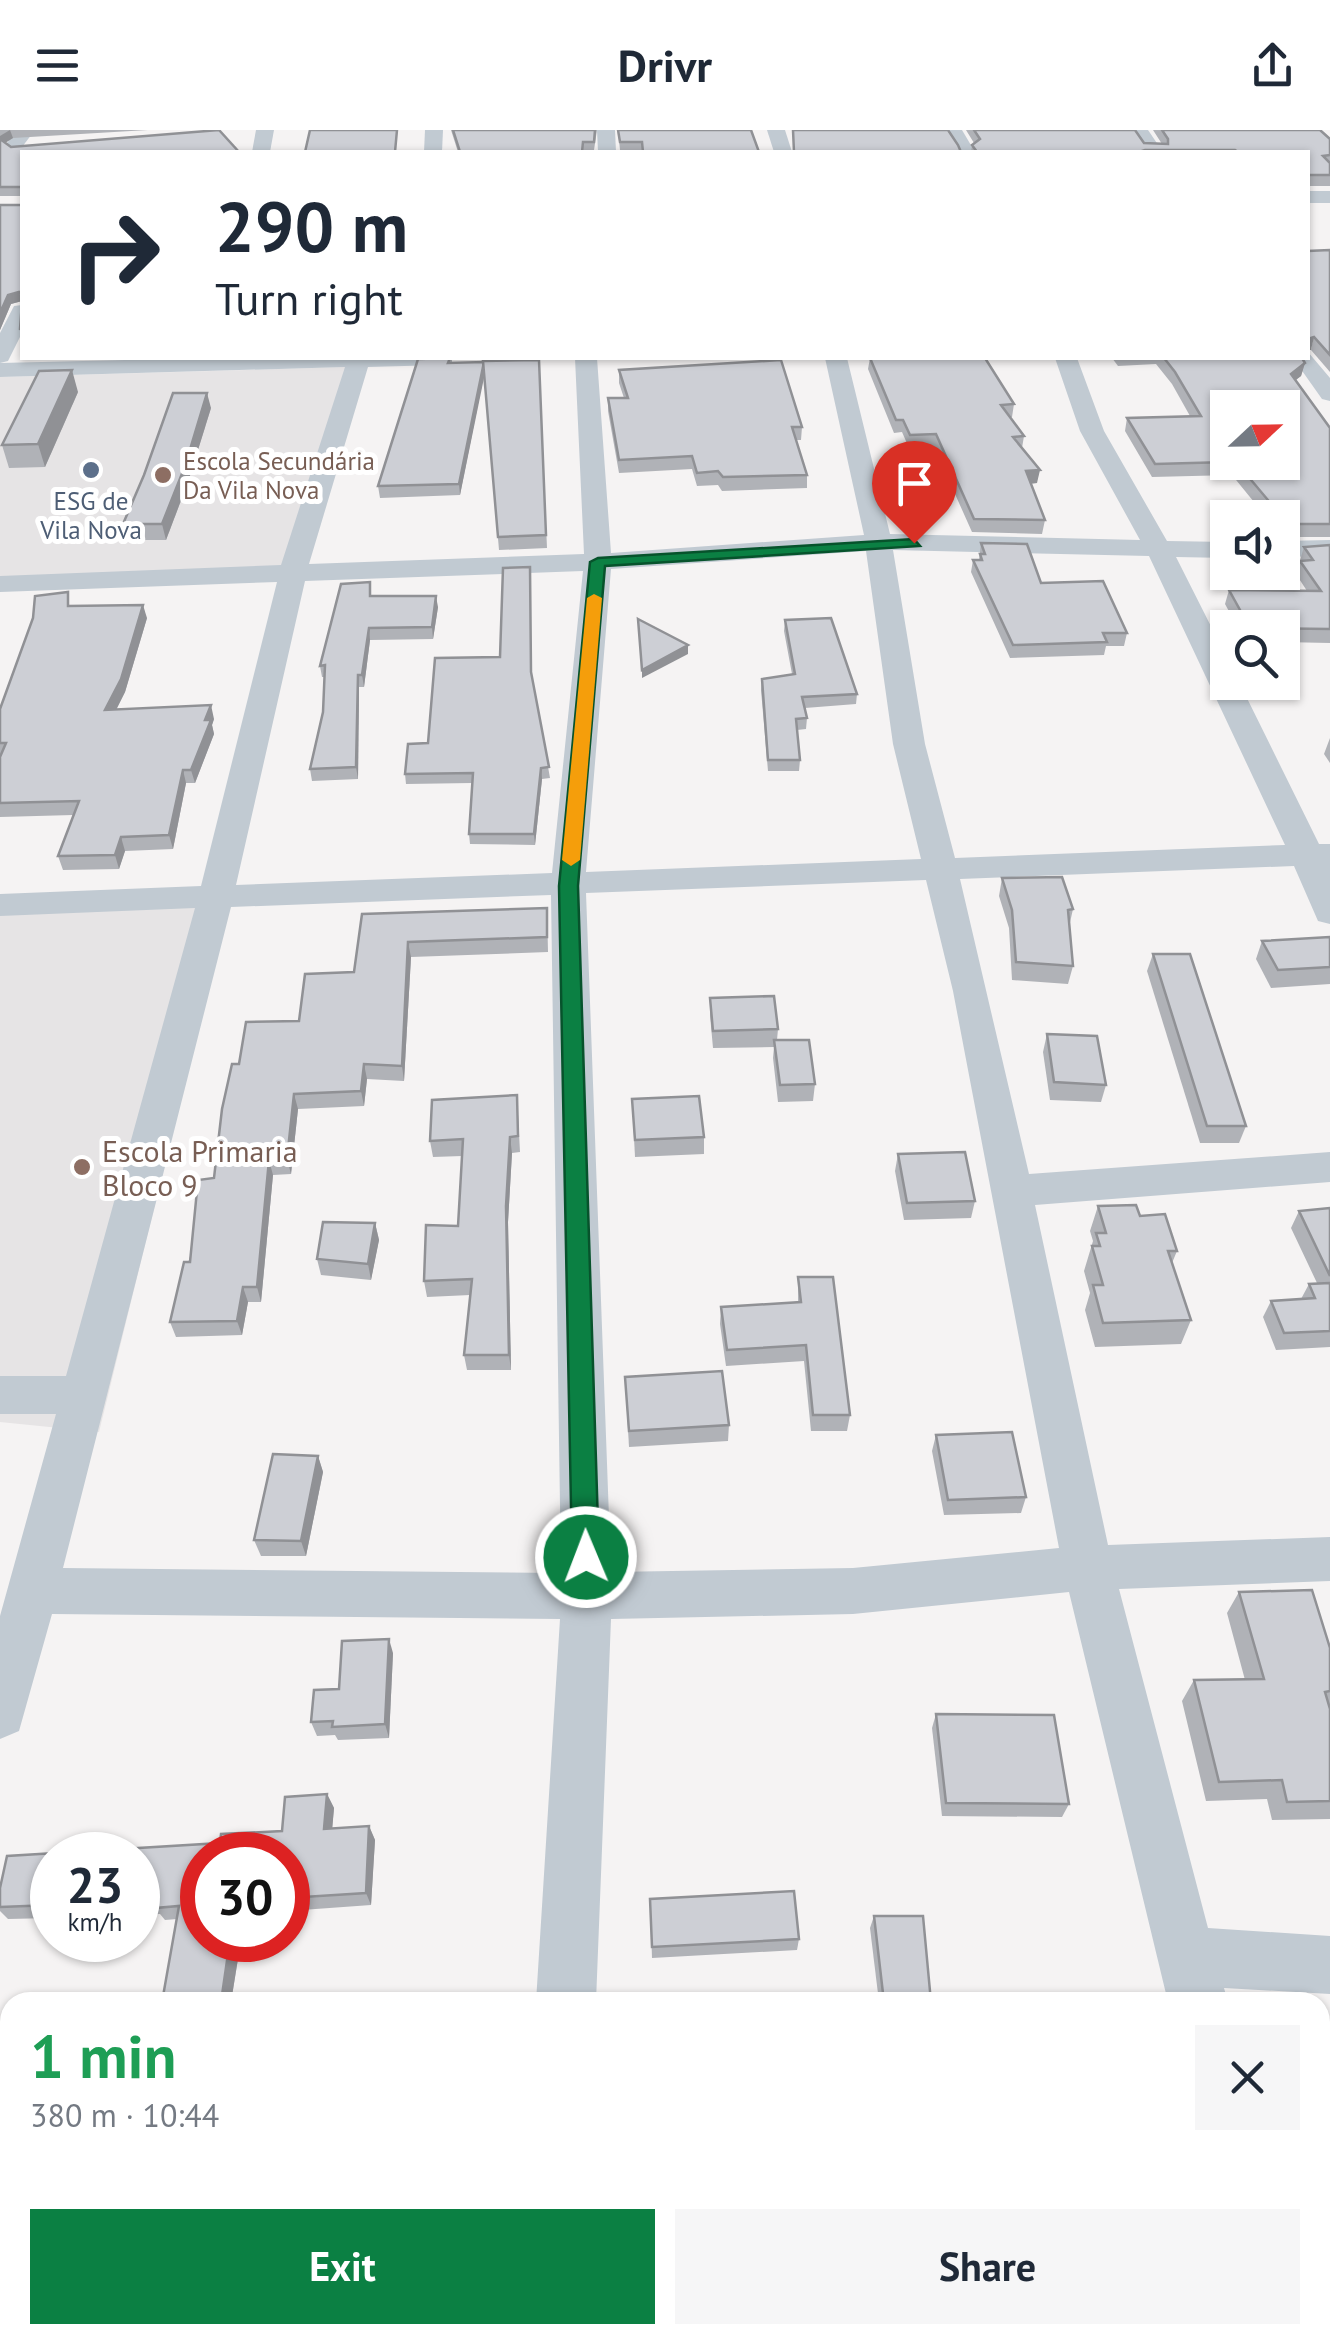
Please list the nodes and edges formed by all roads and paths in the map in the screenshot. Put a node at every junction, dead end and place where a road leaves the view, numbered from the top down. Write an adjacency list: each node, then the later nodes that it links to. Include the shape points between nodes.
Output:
1 (24, 141): 2 (street)
2 (0, 164)
3 (20, 316): 4 (street)
4 (0, 356)
5 (208, 360): 11 (street)
6 (359, 360): 19 (street)
7 (586, 360): 18 (street)
8 (836, 360): 13 (street)
9 (1067, 360): 17 (street, via 1092,431)
10 (1305, 360): 12 (street)
11 (0, 370)
12 (1330, 394)
13 (879, 542): 17 (street); 18 (street); 22 (street, via 906,726)
14 (1330, 548): 15 (street)
15 (1300, 549)
16 (1210, 550): 17 (street)
17 (1160, 551): 21 (street)
18 (598, 562): 19 (street); 23 (street)
19 (293, 572): 20 (street); 24 (street)
20 (2, 588)
21 (1318, 853): 22 (street); 26 (street)
22 (941, 872): 23 (street); 28 (street)
23 (568, 886): 24 (street); 34 (street)
24 (217, 893): 25 (street); 30 (street)
25 (0, 905)
26 (1330, 913)
27 (1330, 1167): 28 (street)
28 (1012, 1191): 32 (street)
29 (0, 1395): 30 (street)
30 (84, 1396): 33 (street)
31 (1330, 1559): 32 (street)
32 (1088, 1568): 34 (street, via 853,1591); 37 (street)
33 (34, 1591): 34 (street); 35 (street)
34 (587, 1596): 38 (street)
35 (0, 1713)
36 (1330, 1965): 37 (street)
37 (1192, 1979)
38 (567, 1992)

